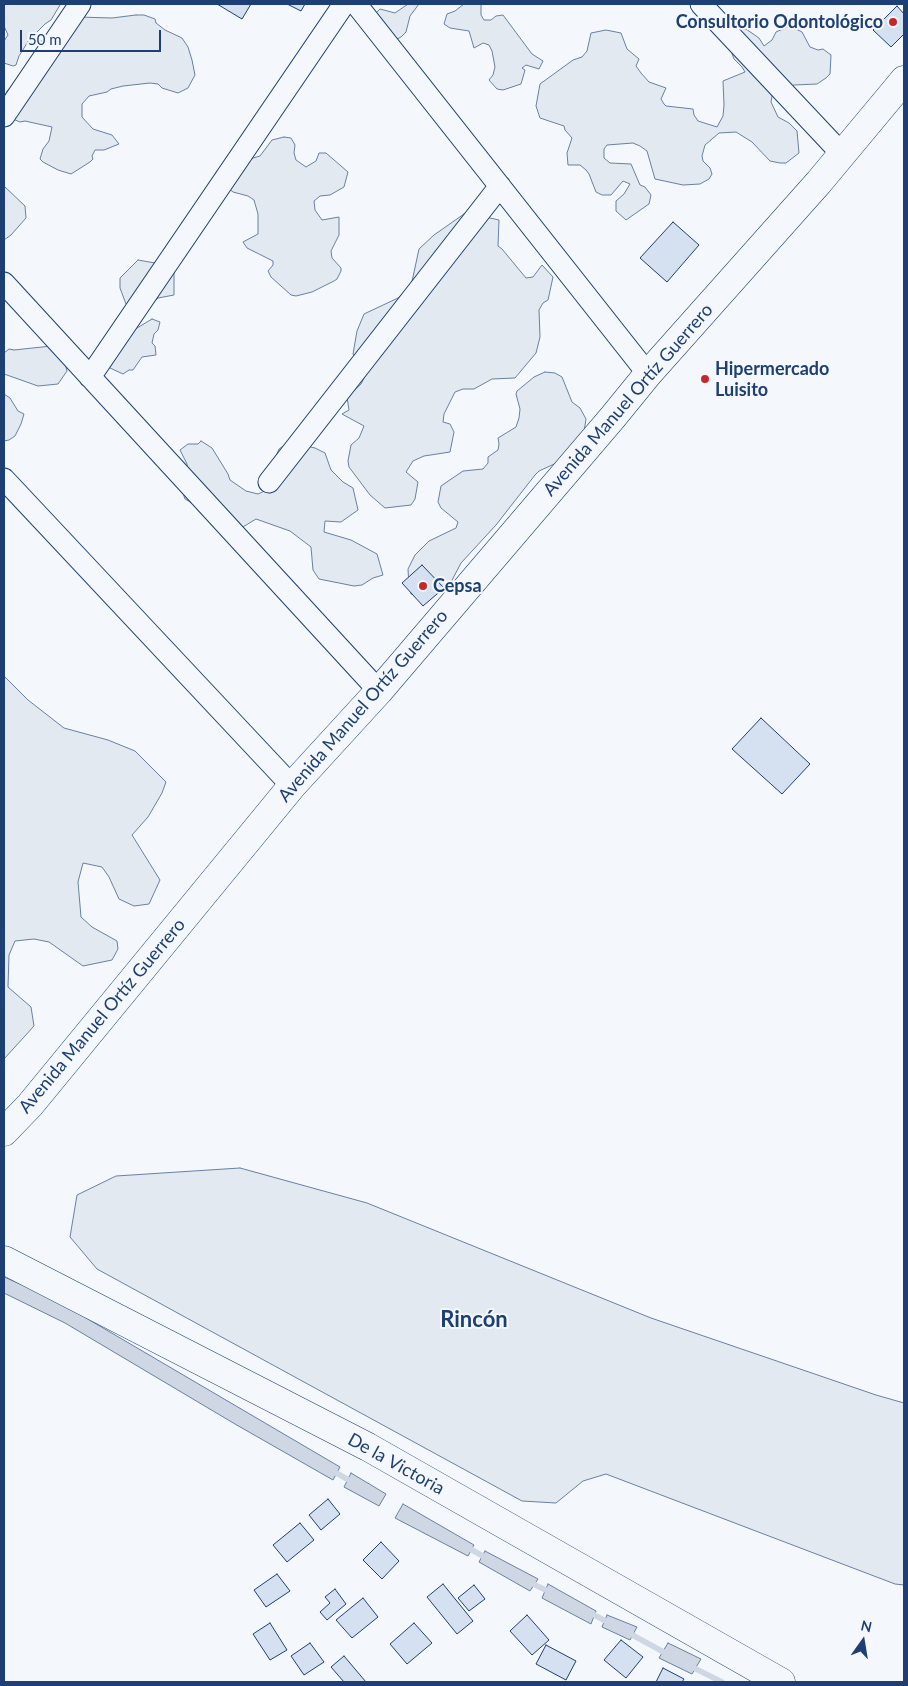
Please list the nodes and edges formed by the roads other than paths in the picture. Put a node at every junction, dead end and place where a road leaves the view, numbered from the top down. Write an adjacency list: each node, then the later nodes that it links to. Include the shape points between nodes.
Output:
1 (80, 4): 6 (street)
2 (344, 4): 11 (street)
3 (356, 4): 8 (street)
4 (702, 4): 7 (street)
5 (904, 80): 7 (main road, Avenida Manuel Ortíz Guerrero)
6 (4, 116)
7 (842, 154): 10 (main road, Avenida Manuel Ortíz Guerrero)
8 (500, 186): 10 (street); 13 (street)
9 (4, 283): 11 (street)
10 (648, 374): 14 (main road, Avenida Manuel Ortíz Guerrero)
11 (90, 378): 14 (street)
12 (4, 479): 15 (street)
13 (269, 482)
14 (379, 690): 15 (main road, Avenida Manuel Ortíz Guerrero)
15 (292, 786): 16 (main road, Avenida Manuel Ortíz Guerrero, via 36,1098)
16 (4, 1132)
17 (4, 1260): 18 (main road, De la Victoria, via 368,1447)
18 (781, 1682)

